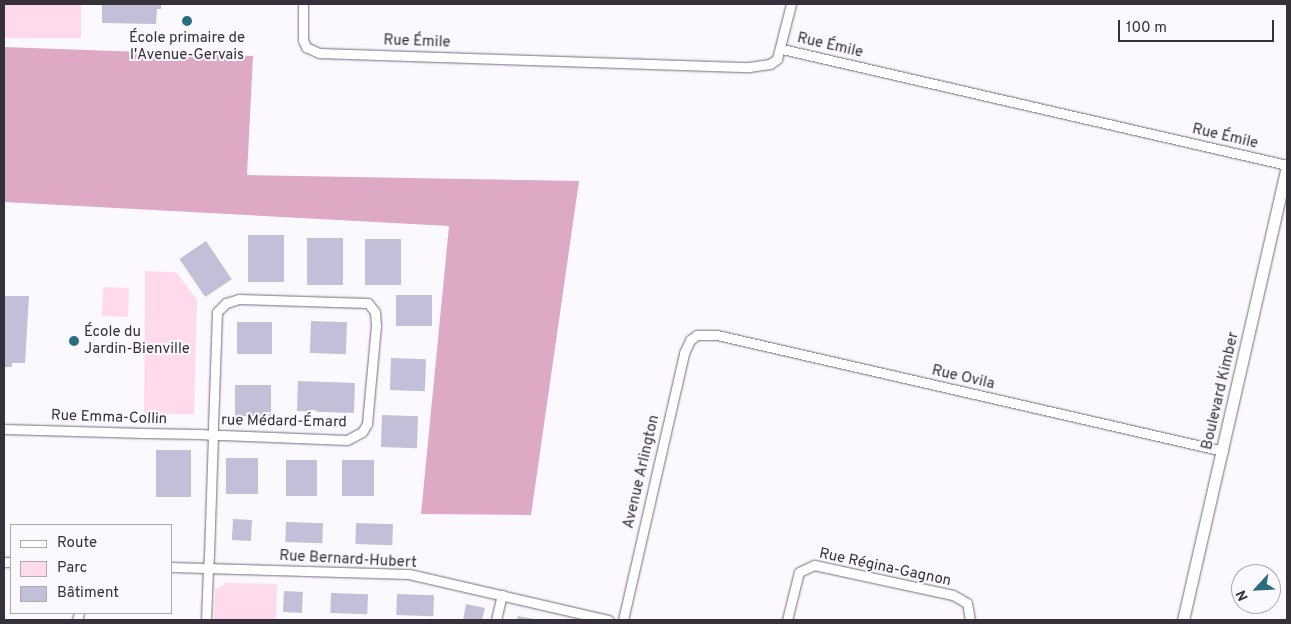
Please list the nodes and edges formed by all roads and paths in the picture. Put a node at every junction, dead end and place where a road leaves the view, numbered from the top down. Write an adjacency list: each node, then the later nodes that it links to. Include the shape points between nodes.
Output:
1 (303, 4): 3 (street, Rue Émile, via 302,31 306,47 319,53 749,66 770,64)
2 (791, 4): 3 (street)
3 (782, 49): 4 (street, Rue Émile)
4 (1287, 166): 8 (street, Boulevard Kimber)
5 (697, 335): 8 (street, Rue Ovila, via 710,334); 15 (street, Avenue Arlington, via 690,340 684,353)
6 (4, 429): 7 (street, Rue Emma-Collin)
7 (213, 435): 7 (street, rue Médard-Émard, via 217,312 226,302 239,299 361,301 375,312 367,424 362,432 346,440); 10 (street, rue Médard-Émard)
8 (1223, 451): 18 (street, Boulevard Kimber)
9 (172, 567): 10 (street, Rue Bernard-Hubert)
10 (208, 568): 11 (street, Rue Bernard-Hubert, via 409,574); 12 (street, rue Médard-Émard)
11 (502, 595): 13 (street); 14 (street, Rue Bernard-Hubert)
12 (206, 620)
13 (496, 620)
14 (609, 620)
15 (623, 620)
16 (787, 620): 17 (street, Rue Régina-Gagnon, via 800,572 814,565 953,595 967,603)
17 (970, 620)
18 (1183, 620)

